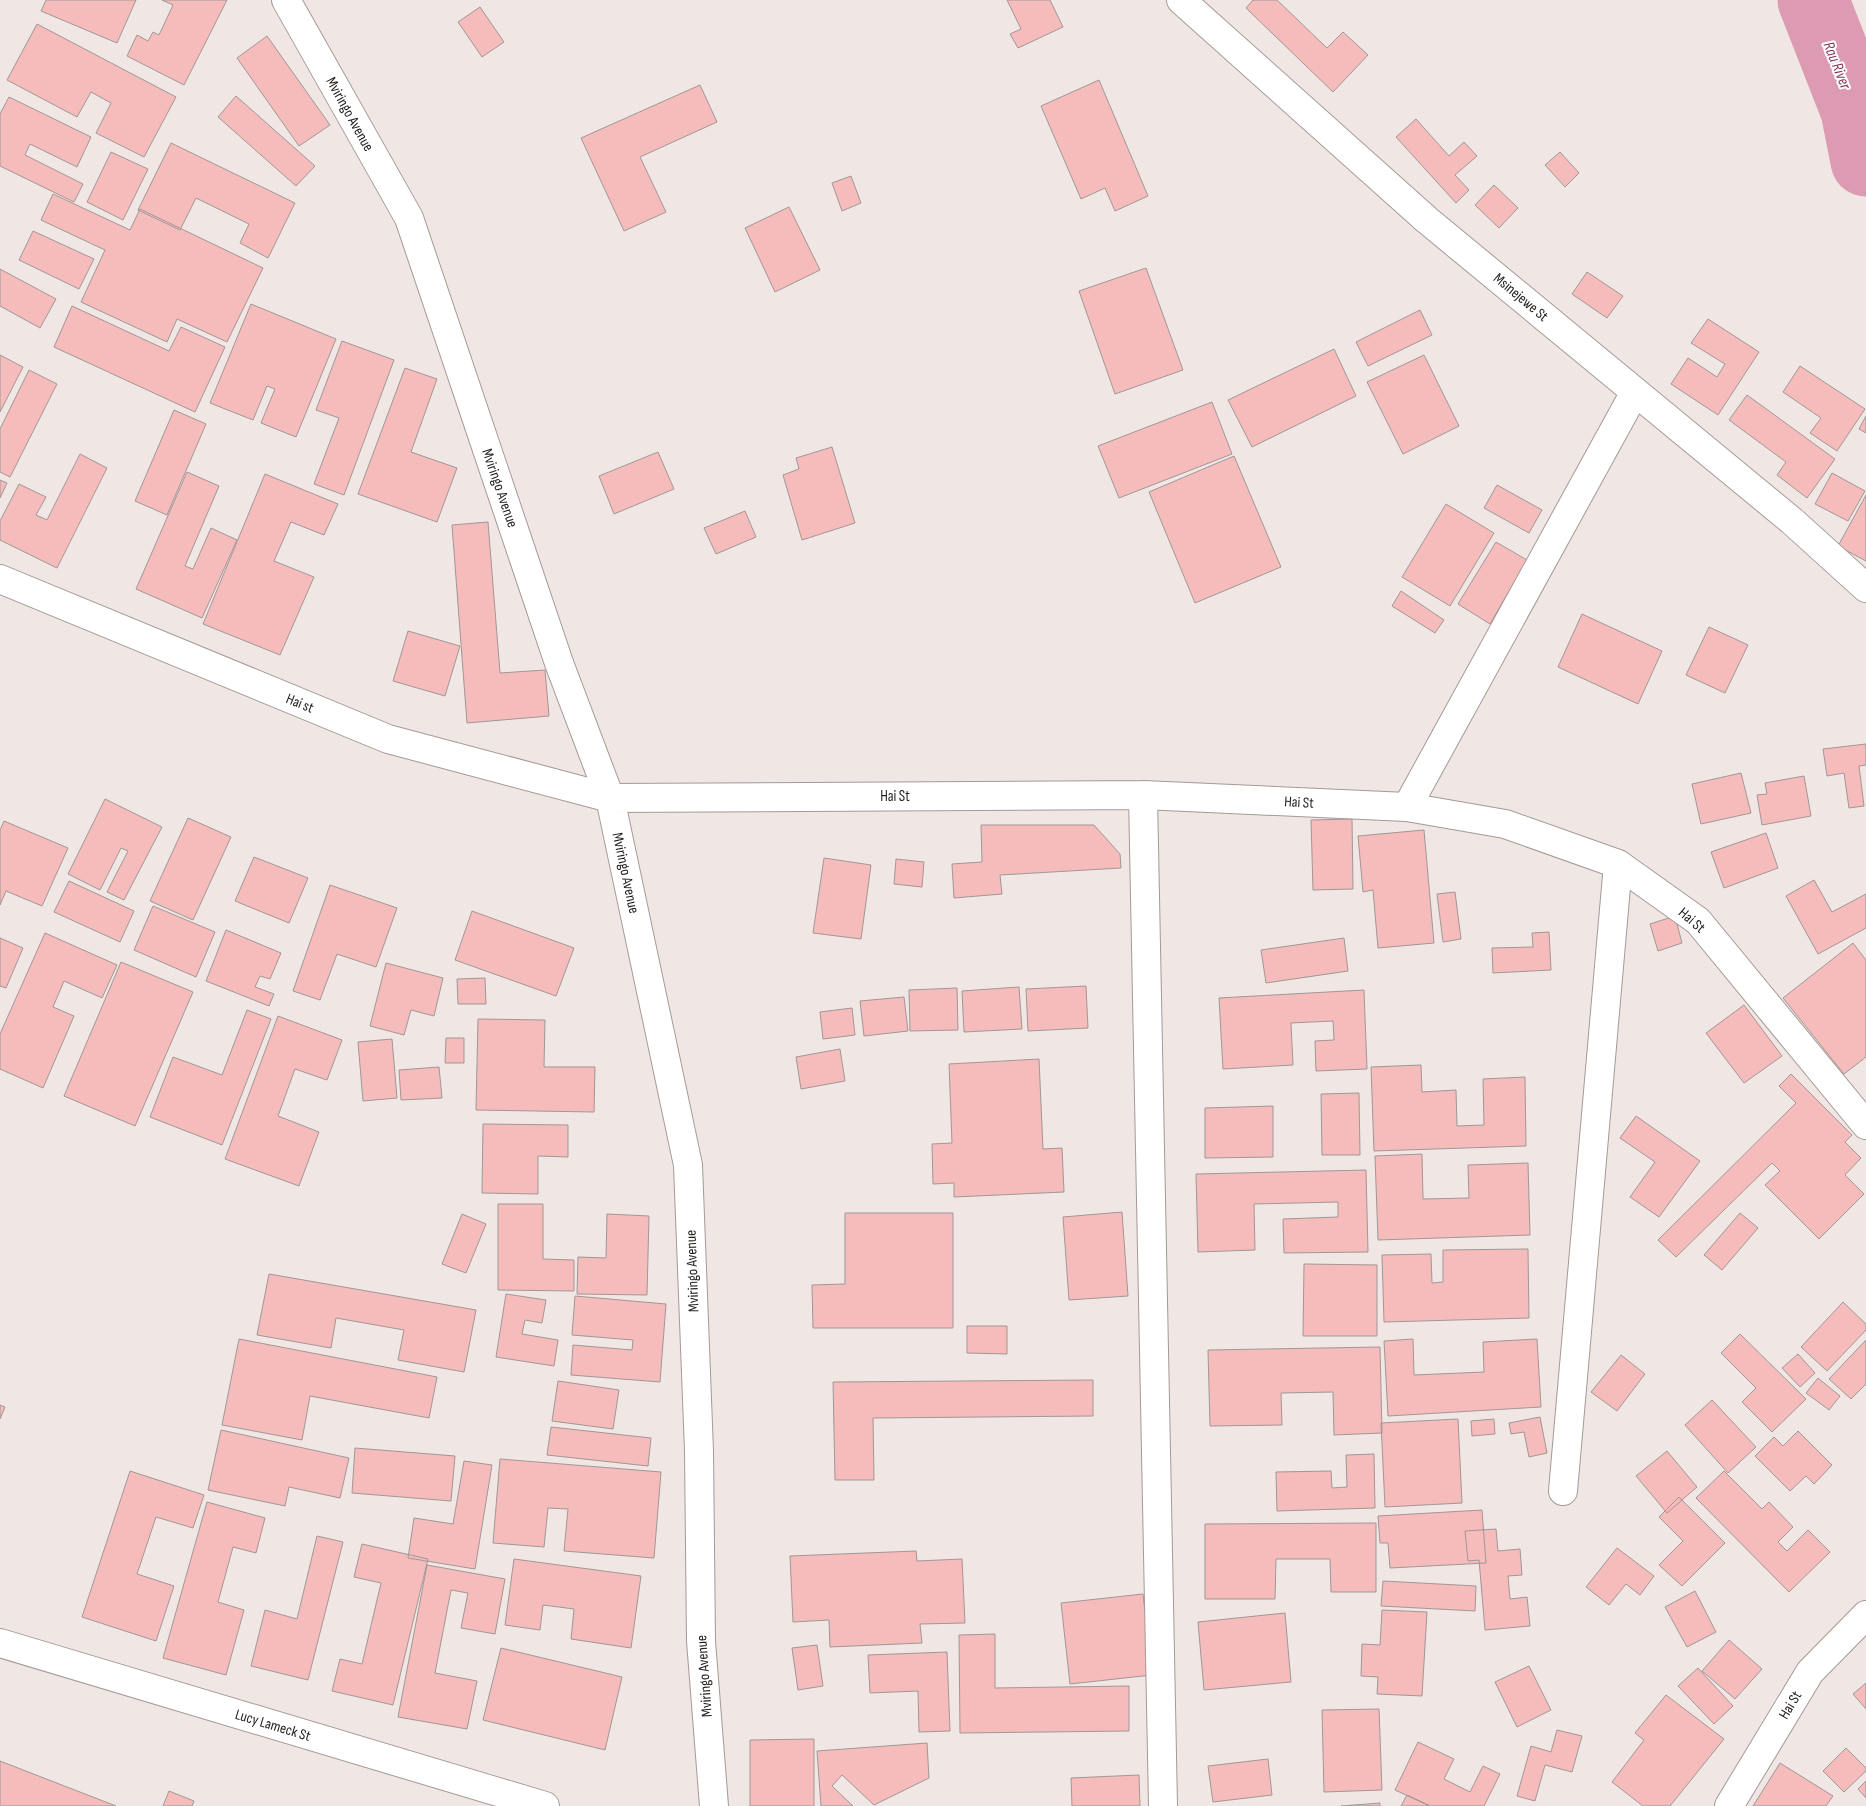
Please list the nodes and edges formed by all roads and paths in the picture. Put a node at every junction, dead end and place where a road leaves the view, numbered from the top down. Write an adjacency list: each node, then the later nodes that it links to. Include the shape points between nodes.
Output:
1 (286, 0): 7 (street, Mviringo Avenue, via 408,218 559,663)
2 (1182, 0): 3 (street, Msinejewe St, via 1427,220)
3 (1635, 392): 5 (street, Msinejewe St, via 1792,521); 8 (street)
4 (0, 579): 7 (street, Hai st, via 388,739)
5 (1866, 588)
6 (1143, 795): 7 (street, Hai St); 8 (street, Hai St); 16 (street)
7 (610, 798): 15 (street, Mviringo Avenue, via 688,1165 699,1451 701,1641)
8 (1407, 807): 9 (street, Hai St, via 1505,824)
9 (1618, 864): 10 (street, Hai St, via 1698,921); 11 (street)
10 (1866, 1126)
11 (1563, 1491)
12 (1866, 1615): 17 (street, Hai St, via 1810,1672)
13 (0, 1643): 14 (street, Lucy Lameck St)
14 (545, 1806)
15 (714, 1806)
16 (1163, 1806)
17 (1729, 1806)

